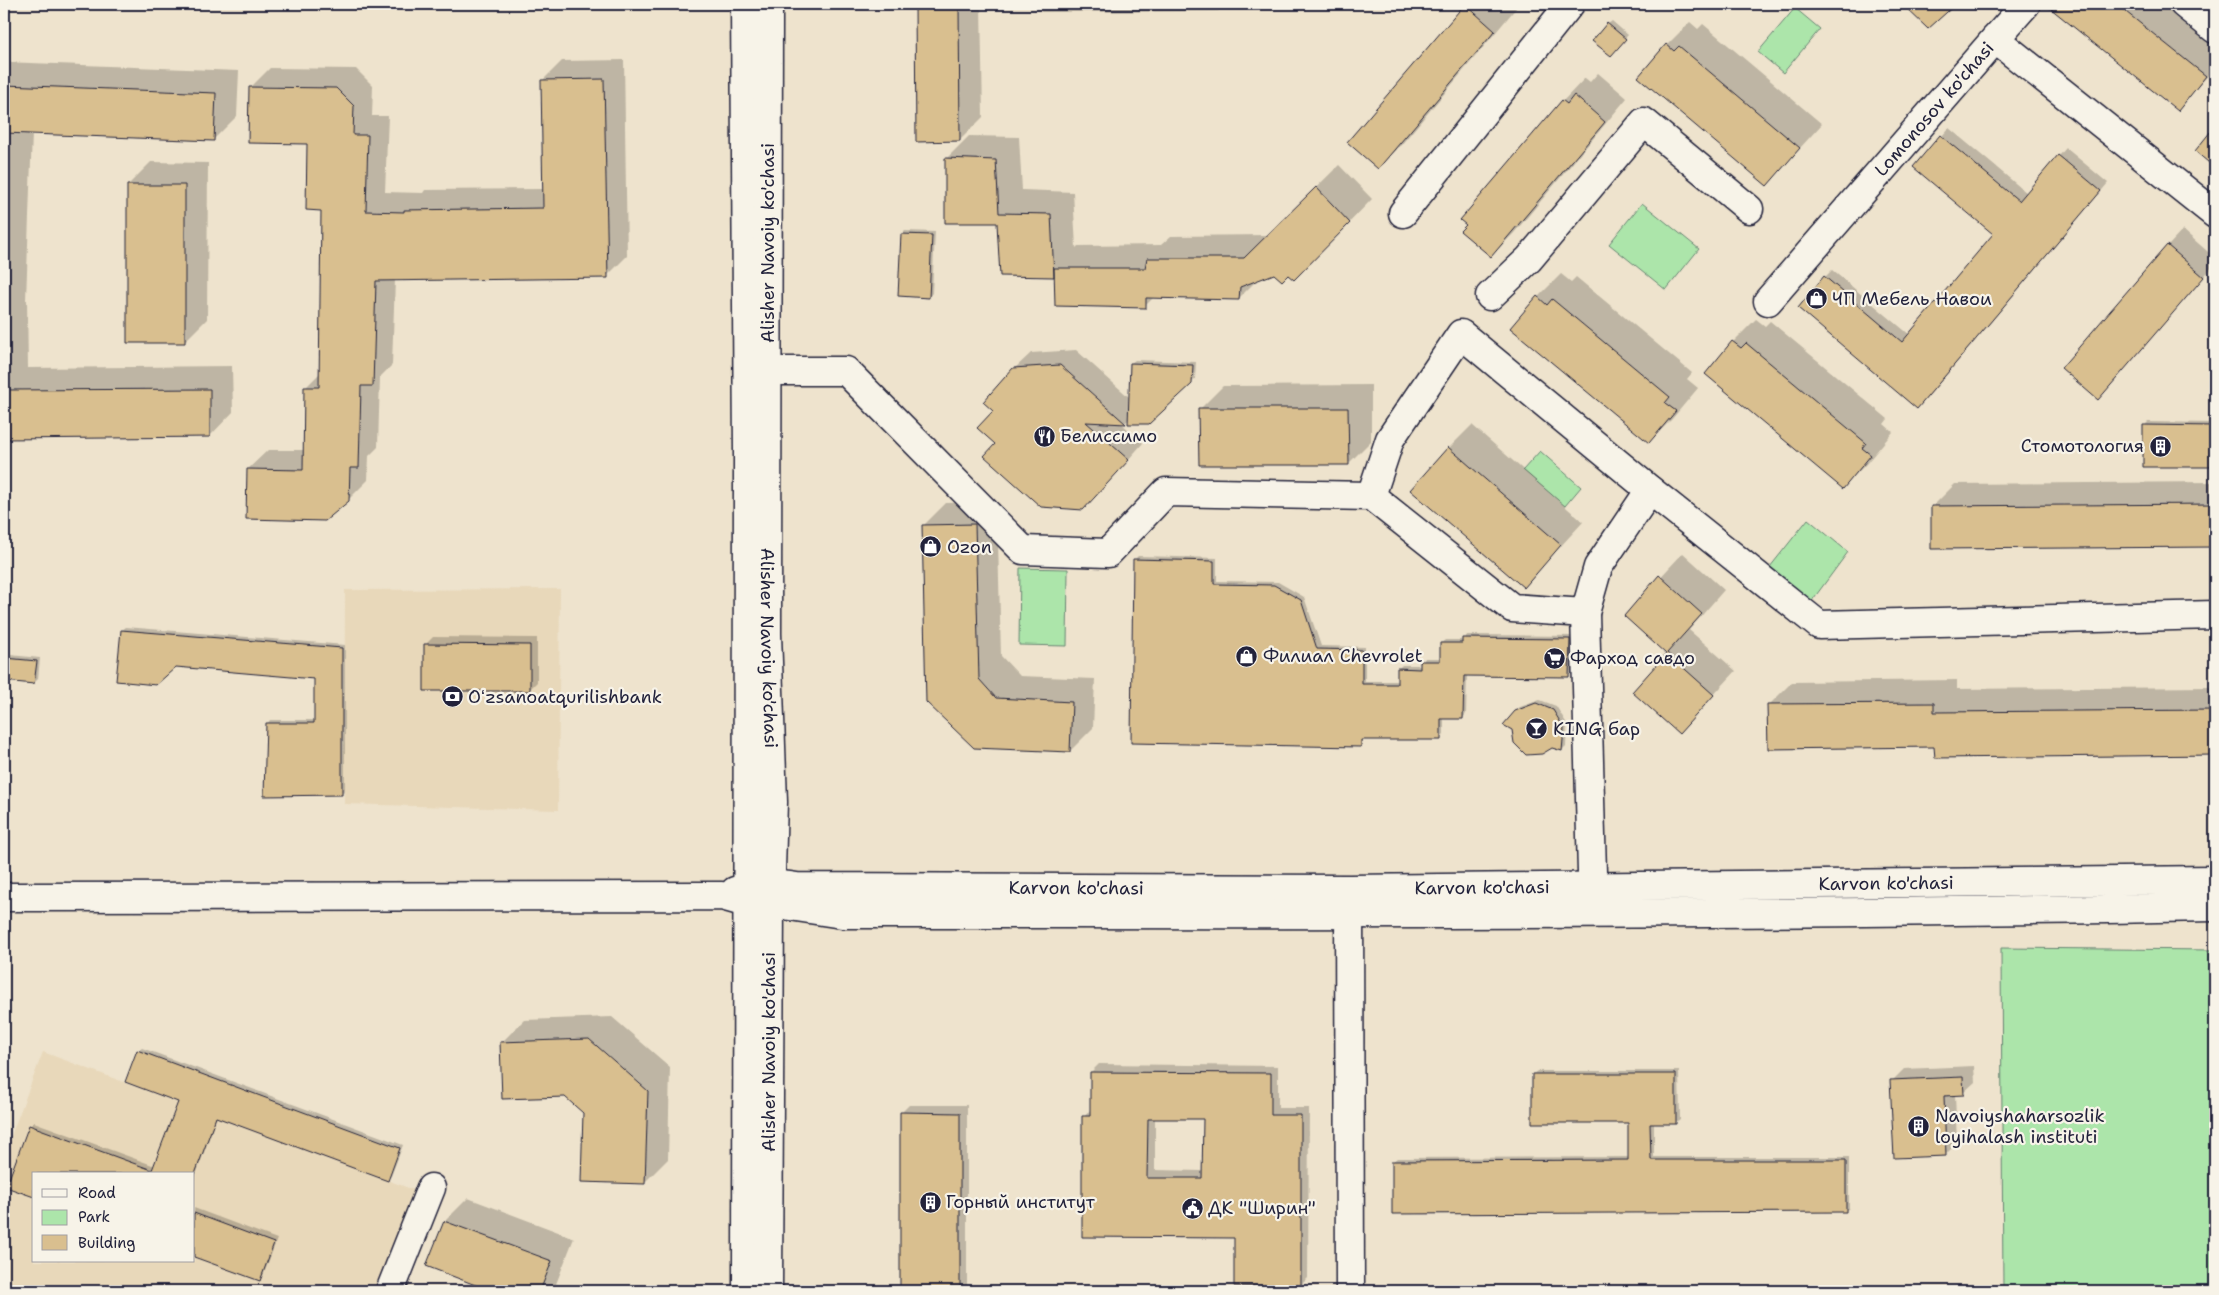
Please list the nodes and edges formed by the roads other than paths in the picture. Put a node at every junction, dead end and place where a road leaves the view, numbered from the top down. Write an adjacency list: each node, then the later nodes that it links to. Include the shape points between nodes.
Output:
1 (745, 4): 20 (street, Alisher Navoiy ko'chasi)
2 (768, 4): 13 (street, Alisher Navoiy ko'chasi)
3 (1570, 4): 9 (street)
4 (2026, 4): 7 (street)
5 (2184, 4): 6 (street)
6 (2215, 29)
7 (1995, 39): 10 (street, Lomonosov ko'chasi); 12 (street, Lomonosov ko'chasi)
8 (1749, 209): 11 (street, via 1644,122 1529,259)
9 (1403, 213)
10 (2215, 214)
11 (1490, 296)
12 (1768, 301)
13 (768, 371): 15 (street, via 846,371 1023,550 1108,553 1166,492); 20 (street, Alisher Navoiy ko'chasi, via 767,634 774,802)
14 (1650, 490): 15 (street, via 1461,334 1390,439); 16 (street, via 1598,567); 17 (street, via 1819,625)
15 (1371, 496): 16 (street, via 1512,608)
16 (1585, 613): 19 (street)
17 (2215, 615)
18 (2215, 880): 19 (street, Karvon ko'chasi)
19 (1592, 886): 22 (street, Karvon ko'chasi); 24 (street)
20 (752, 894): 21 (street, Karvon ko'chasi); 22 (street, Karvon ko'chasi, via 796,886); 27 (street, Alisher Navoiy ko'chasi); 28 (street, Alisher Navoiy ko'chasi)
21 (4, 897)
22 (1349, 902): 24 (street); 29 (street)
23 (2215, 907): 24 (street)
24 (1593, 914)
25 (431, 1188): 26 (street)
26 (390, 1291)
27 (747, 1291)
28 (768, 1291)
29 (1350, 1291)

